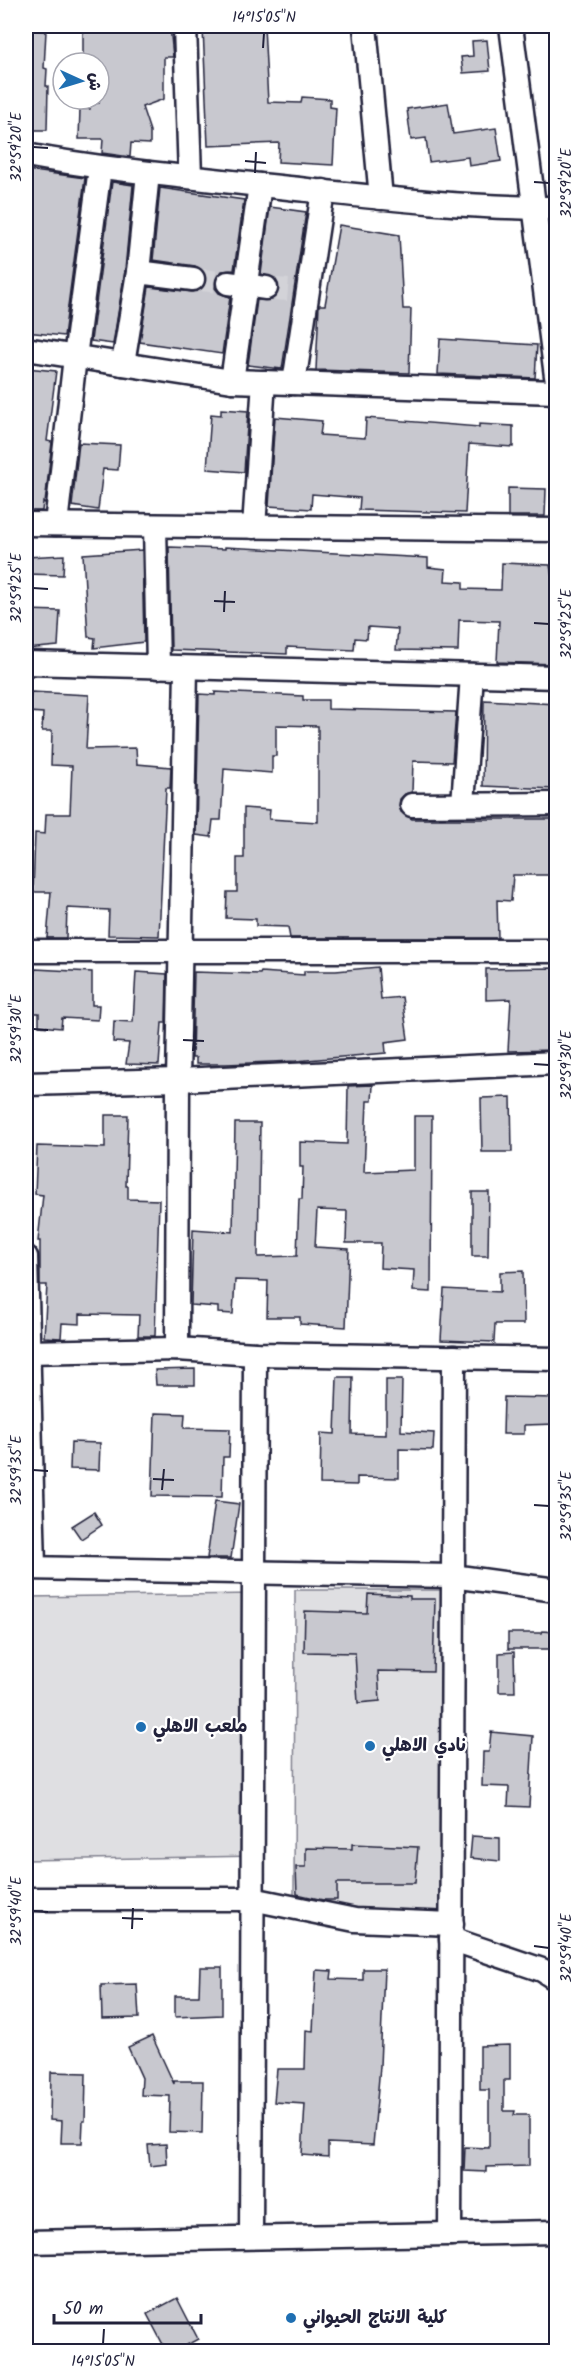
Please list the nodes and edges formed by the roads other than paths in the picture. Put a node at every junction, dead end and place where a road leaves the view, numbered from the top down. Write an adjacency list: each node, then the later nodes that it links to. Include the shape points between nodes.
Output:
1 (185, 26): 7 (street)
2 (365, 26): 10 (street)
3 (511, 26): 11 (street)
4 (26, 155): 5 (street)
5 (100, 168): 6 (street); 17 (street)
6 (148, 173): 7 (street); 13 (street)
7 (190, 177): 8 (street)
8 (260, 184): 9 (street); 15 (street)
9 (323, 191): 10 (street); 15 (street)
10 (381, 198): 11 (street)
11 (534, 208): 12 (street); 19 (street)
12 (556, 208)
13 (138, 272): 14 (street); 18 (street)
14 (193, 279)
15 (267, 288): 20 (street); 22 (street)
16 (26, 349): 17 (street)
17 (75, 357): 18 (street); 25 (street)
18 (123, 364): 20 (street)
19 (556, 371)
20 (232, 381): 21 (street)
21 (264, 382): 22 (street); 27 (street)
22 (294, 383): 23 (street)
23 (556, 392)
24 (26, 524): 25 (street)
25 (56, 524): 26 (street)
26 (155, 526): 27 (street); 30 (street)
27 (254, 527): 28 (street)
28 (556, 530)
29 (26, 663): 30 (street)
30 (158, 667): 31 (street)
31 (186, 668): 32 (street); 38 (street)
32 (472, 675): 33 (street); 34 (street)
33 (556, 676)
34 (463, 804): 35 (street); 36 (street)
35 (556, 804)
36 (412, 805)
37 (26, 951): 38 (street)
38 (182, 951): 39 (street); 41 (street)
39 (556, 951)
40 (556, 1063): 41 (street)
41 (178, 1080): 42 (street); 44 (street)
42 (26, 1084)
43 (26, 1257): 45 (street)
44 (177, 1349): 45 (street); 46 (street)
45 (26, 1352): 49 (street)
46 (255, 1354): 47 (street); 50 (street)
47 (454, 1357): 48 (street); 51 (street)
48 (556, 1359)
49 (30, 1567): 50 (street)
50 (254, 1571): 51 (street); 54 (street)
51 (452, 1576): 52 (street); 55 (street)
52 (556, 1590)
53 (26, 1899): 54 (street)
54 (252, 1899): 55 (street, via 355,1920); 59 (street)
55 (451, 1932): 56 (street); 58 (street)
56 (556, 1979)
57 (556, 2232): 58 (street)
58 (450, 2234): 59 (street)
59 (250, 2238): 60 (street)
60 (26, 2242)

